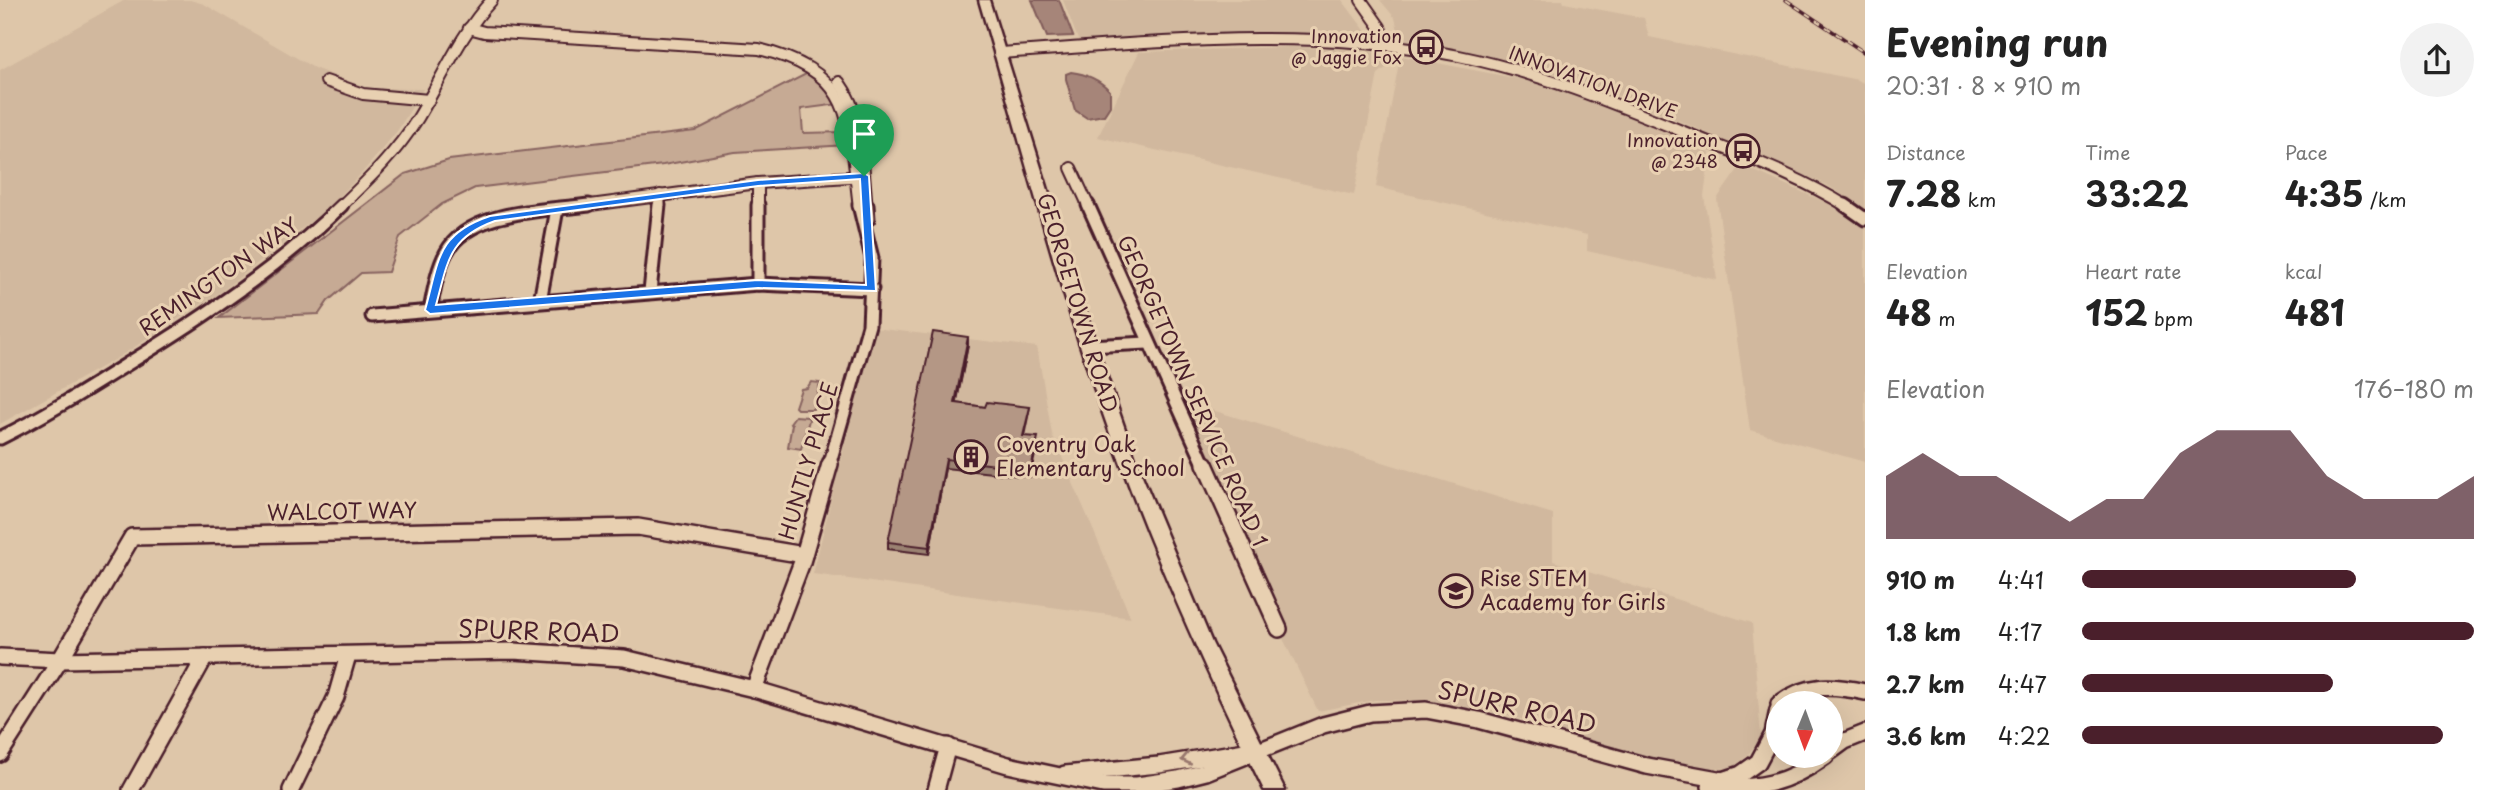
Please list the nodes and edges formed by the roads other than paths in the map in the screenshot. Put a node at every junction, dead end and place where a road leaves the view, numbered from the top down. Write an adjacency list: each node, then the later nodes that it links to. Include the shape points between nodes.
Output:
1 (492, 0): 4 (street, REMINGTON WAY)
2 (984, 0): 6 (main road, GEORGETOWN ROAD)
3 (1361, 0): 5 (street, via 1380,27)
4 (469, 28): 8 (street, REMINGTON WAY); 10 (street, HUNTLY PLACE, via 739,46 796,60 813,69 843,101)
5 (1385, 44): 6 (street, INNOVATION DRIVE, via 1268,38); 14 (street, INNOVATION DRIVE, via 1531,73 1784,174)
6 (999, 53): 22 (main road, GEORGETOWN ROAD)
7 (326, 81): 8 (street, via 367,95)
8 (429, 100): 23 (street, REMINGTON WAY, via 388,160 306,240 187,327 39,419)
9 (1071, 168): 21 (street, GEORGETOWN SERVICE ROAD 1)
10 (860, 176): 11 (street); 16 (street, HUNTLY PLACE, via 860,211 872,258)
11 (758, 183): 12 (street); 15 (street)
12 (660, 195): 13 (street); 17 (street)
13 (558, 209): 18 (street); 19 (street, via 494,218 458,236 447,249)
14 (1865, 219)
15 (758, 284): 16 (street); 17 (street)
16 (872, 289): 24 (street, HUNTLY PLACE, via 869,325)
17 (650, 292): 18 (street)
18 (540, 301): 19 (street)
19 (430, 310): 20 (street)
20 (372, 316)
21 (1148, 343): 22 (street); 25 (street, GEORGETOWN SERVICE ROAD 1)
22 (1088, 346): 36 (main road, GEORGETOWN ROAD, via 1150,519)
23 (0, 438)
24 (804, 555): 29 (street, WALCOT WAY, via 638,527 132,537); 30 (street, HUNTLY PLACE)
25 (1279, 629)
26 (348, 655): 28 (street, SPURR ROAD); 30 (street, SPURR ROAD, via 513,651 624,658); 42 (street, via 336,697)
27 (0, 657): 29 (street, SPURR ROAD)
28 (205, 657): 29 (street, SPURR ROAD); 41 (street)
29 (60, 660): 38 (street, WALCOT WAY)
30 (754, 689): 35 (street, SPURR ROAD)
31 (1796, 691): 32 (street, via 1824,684)
32 (1865, 692)
33 (1865, 733): 34 (street)
34 (1843, 742)
35 (948, 746): 36 (street, SPURR ROAD, via 1007,765 1103,785 1137,785 1206,772); 43 (street)
36 (1254, 751): 39 (street, SPURR ROAD, via 1370,713 1426,710); 44 (main road, GEORGETOWN ROAD)
37 (1766, 751): 39 (street, SPURR ROAD, via 1741,774 1723,780)
38 (0, 754)
39 (1647, 766): 40 (street, SPURR ROAD, via 1705,786 1751,790 1786,782)
40 (1808, 768)
41 (131, 790)
42 (291, 790)
43 (936, 790)
44 (1275, 790)

